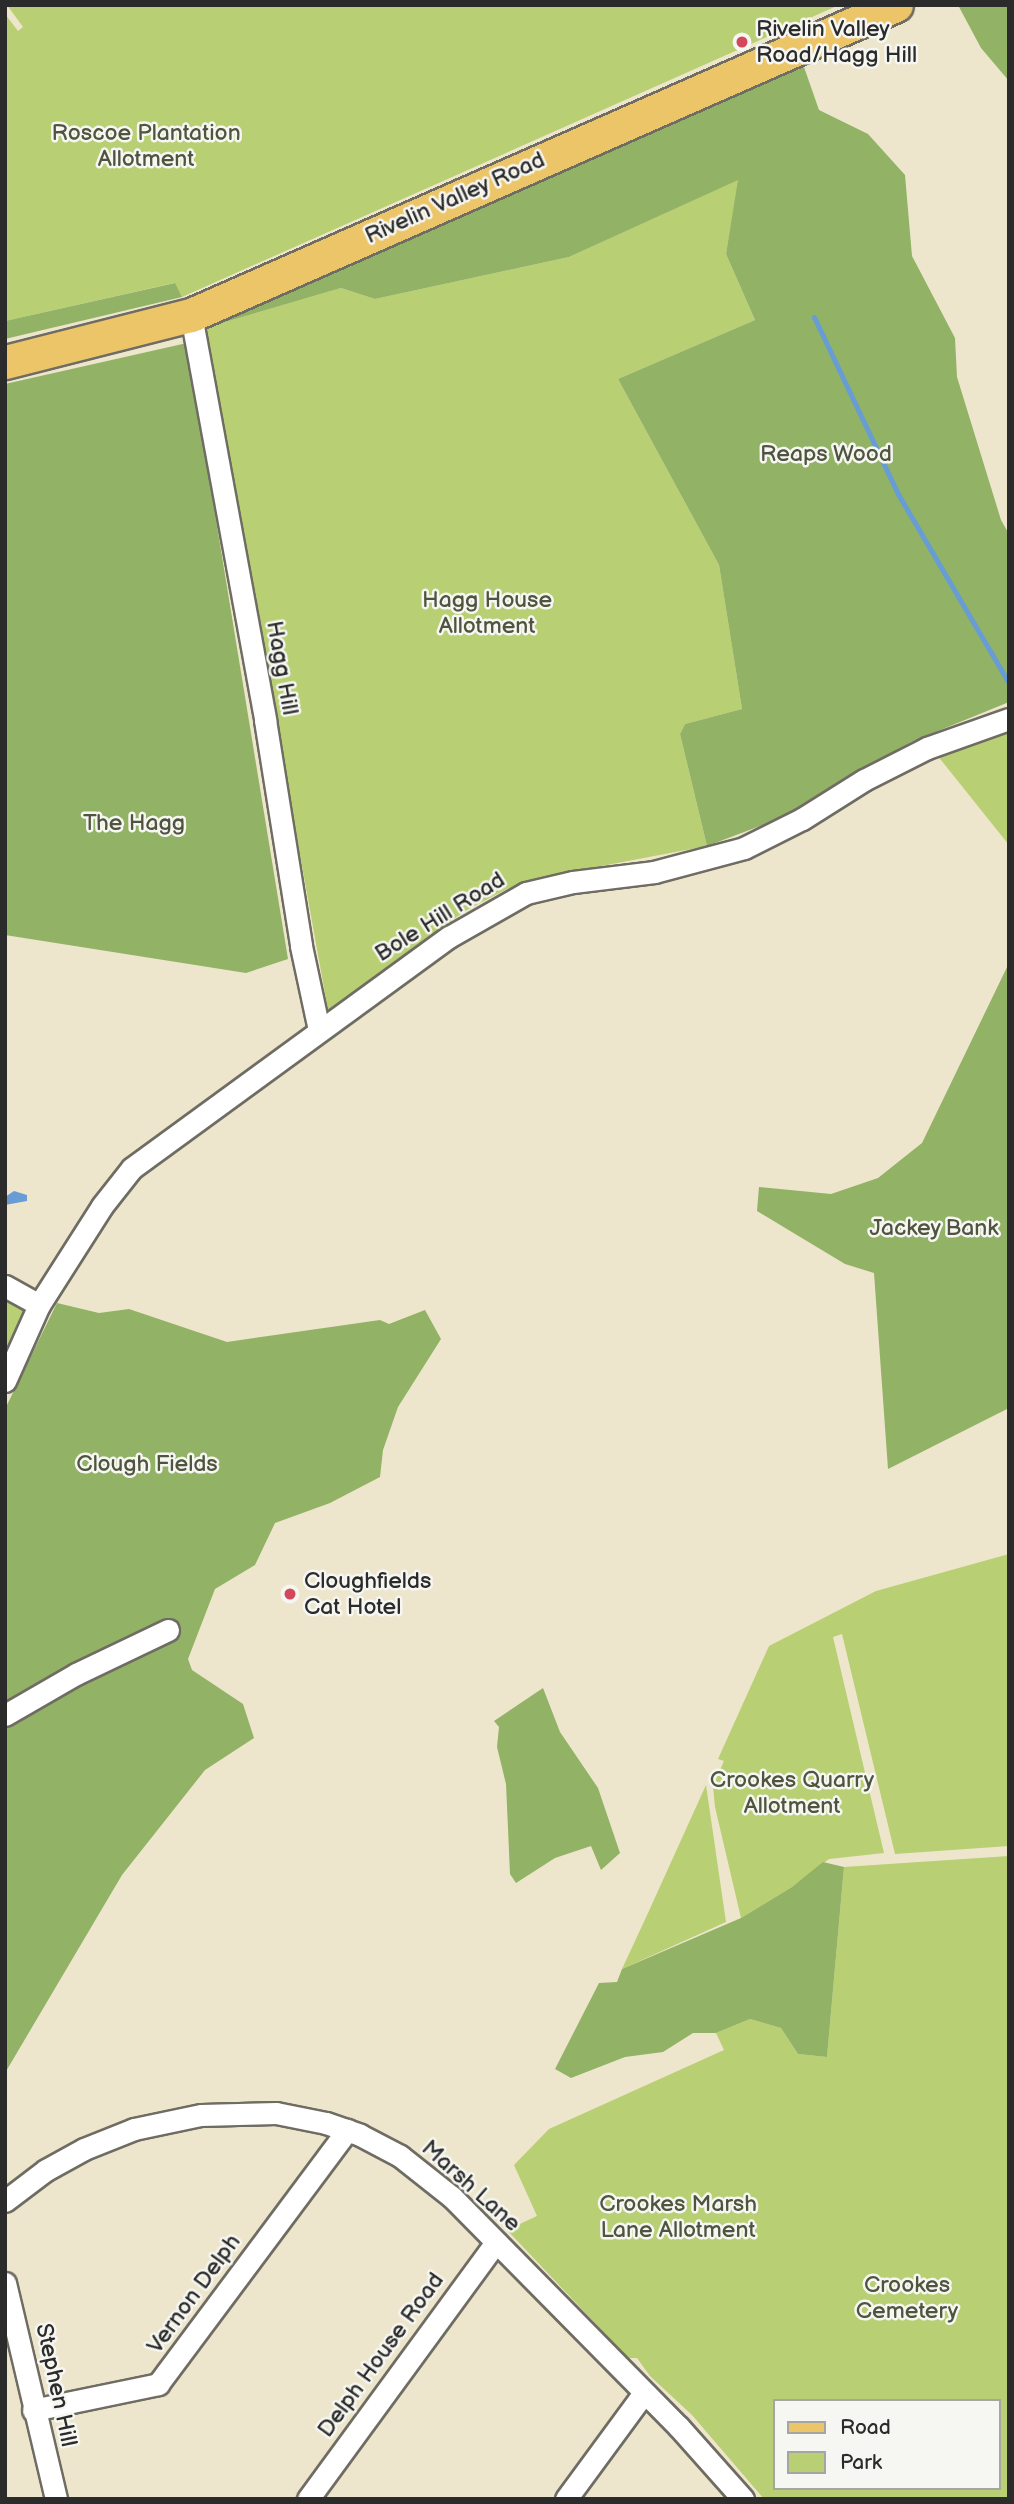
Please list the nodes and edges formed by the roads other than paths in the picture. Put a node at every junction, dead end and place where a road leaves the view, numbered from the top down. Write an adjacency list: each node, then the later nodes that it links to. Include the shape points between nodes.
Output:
1 (895, 5): 2 (main road, Rivelin Valley Road)
2 (191, 315): 3 (main road, Rivelin Valley Road); 5 (street, Hagg Hill)
3 (5, 362)
4 (1009, 719): 5 (street, Bole Hill Road, via 927,748 744,848 666,870 526,893 449,937)
5 (319, 1030): 7 (street, Bole Hill Road, via 132,1168)
6 (5, 1286): 7 (street)
7 (39, 1305): 8 (street, Bole Hill Road)
8 (5, 1381)
9 (168, 1630): 10 (street, via 76,1674)
10 (5, 1716)
11 (347, 2130): 12 (street, Marsh Lane, via 276,2113 201,2115 134,2129 84,2149); 13 (street, Marsh Lane, via 376,2142 417,2169); 16 (street, Vernon Delph, via 158,2384)
12 (5, 2201)
13 (496, 2242): 15 (street, Marsh Lane); 18 (street, Delph House Road)
14 (5, 2283): 16 (street, Stephen Hill)
15 (643, 2393): 19 (street); 20 (street, Marsh Lane)
16 (33, 2410): 17 (street, Stephen Hill)
17 (56, 2499)
18 (308, 2499)
19 (566, 2499)
20 (743, 2499)

